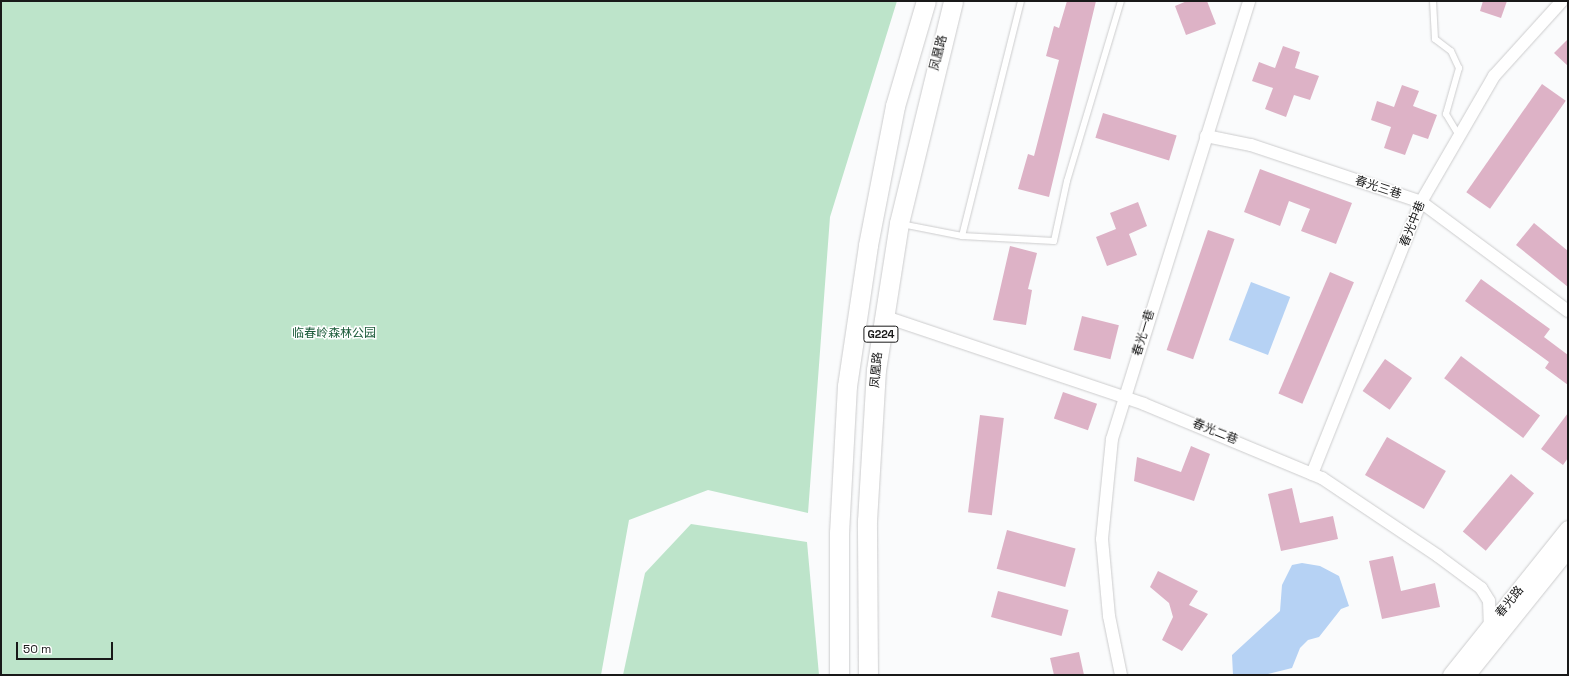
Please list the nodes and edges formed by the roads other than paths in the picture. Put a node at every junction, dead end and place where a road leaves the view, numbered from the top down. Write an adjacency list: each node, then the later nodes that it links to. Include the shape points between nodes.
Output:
1 (926, 1): 20 (highway, G224, via 895,106 868,245 847,386 840,532)
2 (953, 1): 11 (highway, 凤凰路 / G224)
3 (1021, 1): 12 (lane)
4 (1121, 1): 12 (lane, via 1067,181 1054,241)
5 (1249, 1): 8 (street, 春光一巷)
6 (1433, 1): 9 (lane, via 1435,39 1451,51 1459,68 1446,114)
7 (1562, 1): 9 (street, 春光中巷, via 1494,76)
8 (1206, 136): 10 (street, 春光三巷, via 1251,144); 15 (street, 春光一巷)
9 (1459, 136): 10 (street, 春光中巷)
10 (1421, 202): 13 (street, 春光三巷); 16 (street, 春光中巷)
11 (899, 223): 12 (lane); 14 (highway, 凤凰路 / G224)
12 (962, 236)
13 (1568, 311)
14 (883, 316): 15 (street, 春光二巷); 21 (highway, 凤凰路 / G224, via 876,370 868,521)
15 (1124, 397): 16 (street, 春光二巷); 22 (street, 春光一巷, via 1108,466 1102,539 1109,616)
16 (1312, 474): 19 (street, 春光二巷, via 1438,556 1481,588 1489,601)
17 (1568, 529): 19 (main road, 春光路)
18 (1568, 548): 24 (main road, 春光路)
19 (1490, 627): 23 (main road, 春光路)
20 (838, 675)
21 (868, 675)
22 (1121, 675)
23 (1451, 675)
24 (1466, 675)

